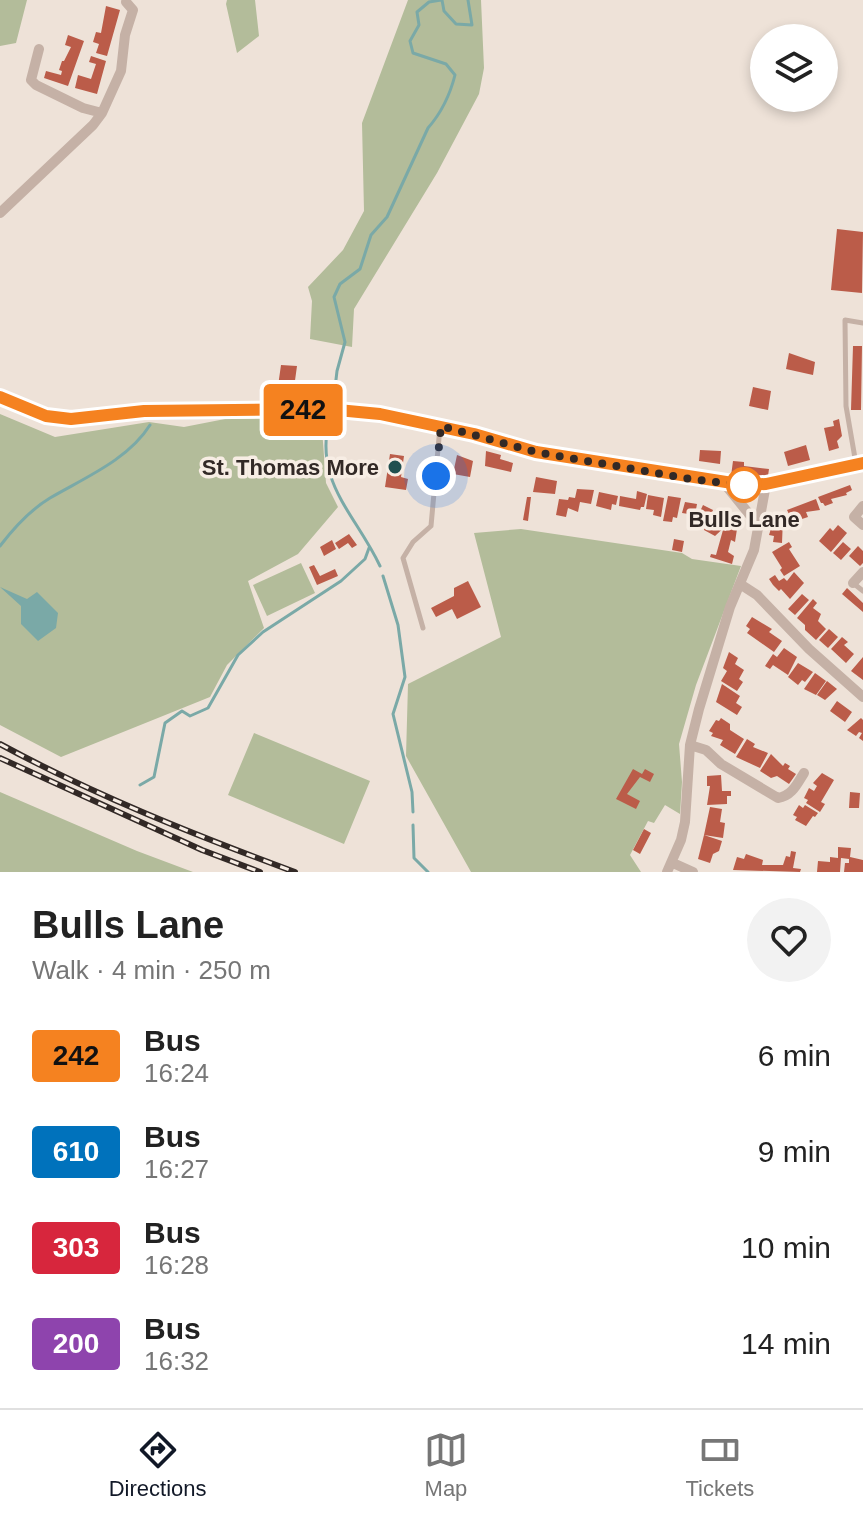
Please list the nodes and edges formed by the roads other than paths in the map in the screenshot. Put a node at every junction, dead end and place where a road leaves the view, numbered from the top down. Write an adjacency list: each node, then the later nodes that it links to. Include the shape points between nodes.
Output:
1 (126, 2): 3 (street, via 133,10 121,71)
2 (39, 49): 3 (street, via 31,80)
3 (102, 113): 4 (street)
4 (0, 213)
5 (863, 323): 8 (lane, via 845,320 846,406)
6 (0, 397): 7 (street, via 46,416 71,419 144,411 331,409)
7 (441, 426): 9 (street, via 536,452); 18 (lane, via 431,526 403,558)
8 (860, 464): 10 (street)
9 (724, 483): 10 (street); 12 (street)
10 (766, 484): 12 (street)
11 (863, 506): 13 (street, via 854,517)
12 (758, 525): 16 (street)
13 (863, 525)
14 (863, 572): 15 (street)
15 (853, 583): 17 (lane)
16 (740, 584): 19 (street); 20 (street)
17 (863, 591)
18 (423, 628)
19 (863, 697)
20 (690, 745): 21 (street, via 778,798 792,792); 22 (street, via 685,822)
21 (804, 773)
22 (670, 868): 23 (street)
23 (693, 872)

